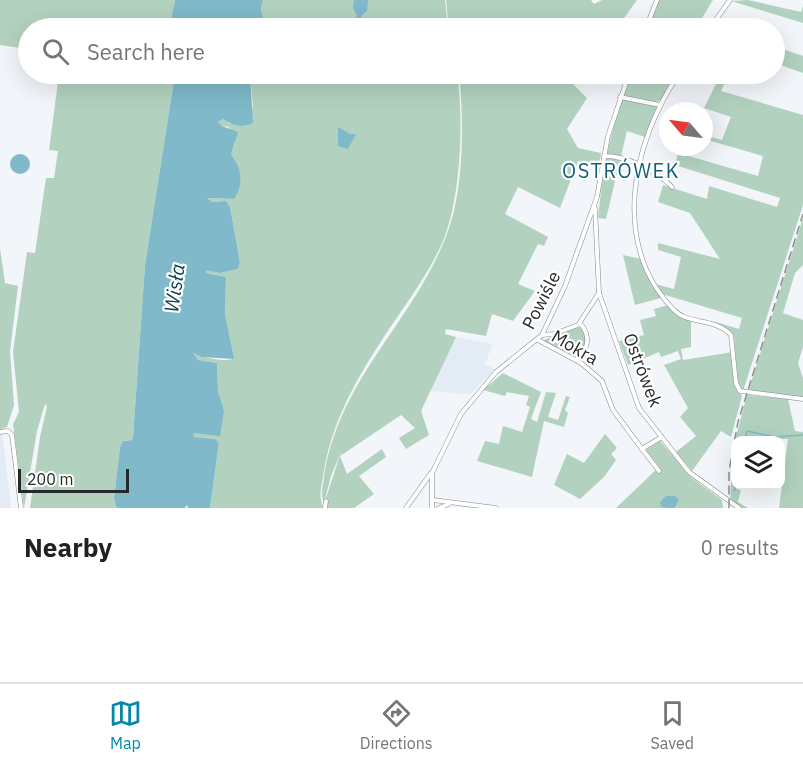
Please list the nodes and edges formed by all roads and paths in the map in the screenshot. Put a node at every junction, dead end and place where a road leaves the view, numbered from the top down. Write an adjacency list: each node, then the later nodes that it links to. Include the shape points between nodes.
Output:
1 (657, 0): 3 (street)
2 (730, 0): 4 (street)
3 (650, 18)
4 (717, 18)
5 (625, 84): 7 (street, Powiśle)
6 (673, 84): 8 (street)
7 (620, 97): 9 (street); 11 (street, Powiśle)
8 (662, 102)
9 (659, 105)
10 (659, 108): 12 (street)
11 (604, 156): 12 (street, via 620,157); 14 (street, Powiśle)
12 (637, 165): 13 (street, via 661,176); 20 (street, via 635,241 654,284 678,314 722,326 731,335 740,391)
13 (672, 187)
14 (595, 206): 15 (street, Ostrówek); 17 (street, Powiśle)
15 (598, 293): 16 (street); 22 (street, Ostrówek, via 635,396)
16 (580, 323): 17 (street, via 569,330); 19 (street, via 588,341)
17 (542, 335): 18 (street, Powiśle)
18 (538, 340): 19 (street, Mokra); 25 (street, Powiśle, via 505,364 472,398)
19 (576, 360): 23 (street, Mokra, via 602,381 613,410)
20 (803, 399)
21 (0, 432): 29 (street, via 10,432)
22 (660, 438): 23 (street); 35 (street, Ostrówek, via 689,472)
23 (642, 449): 24 (street, Mokra)
24 (659, 471)
25 (432, 472): 26 (street); 31 (street, Powiśle)
26 (433, 500): 28 (street); 32 (street)
27 (326, 501): 30 (street)
28 (450, 503): 33 (street); 34 (street)
29 (21, 508)
30 (324, 508)
31 (405, 508)
32 (432, 508)
33 (439, 508)
34 (496, 508)
35 (739, 508)

